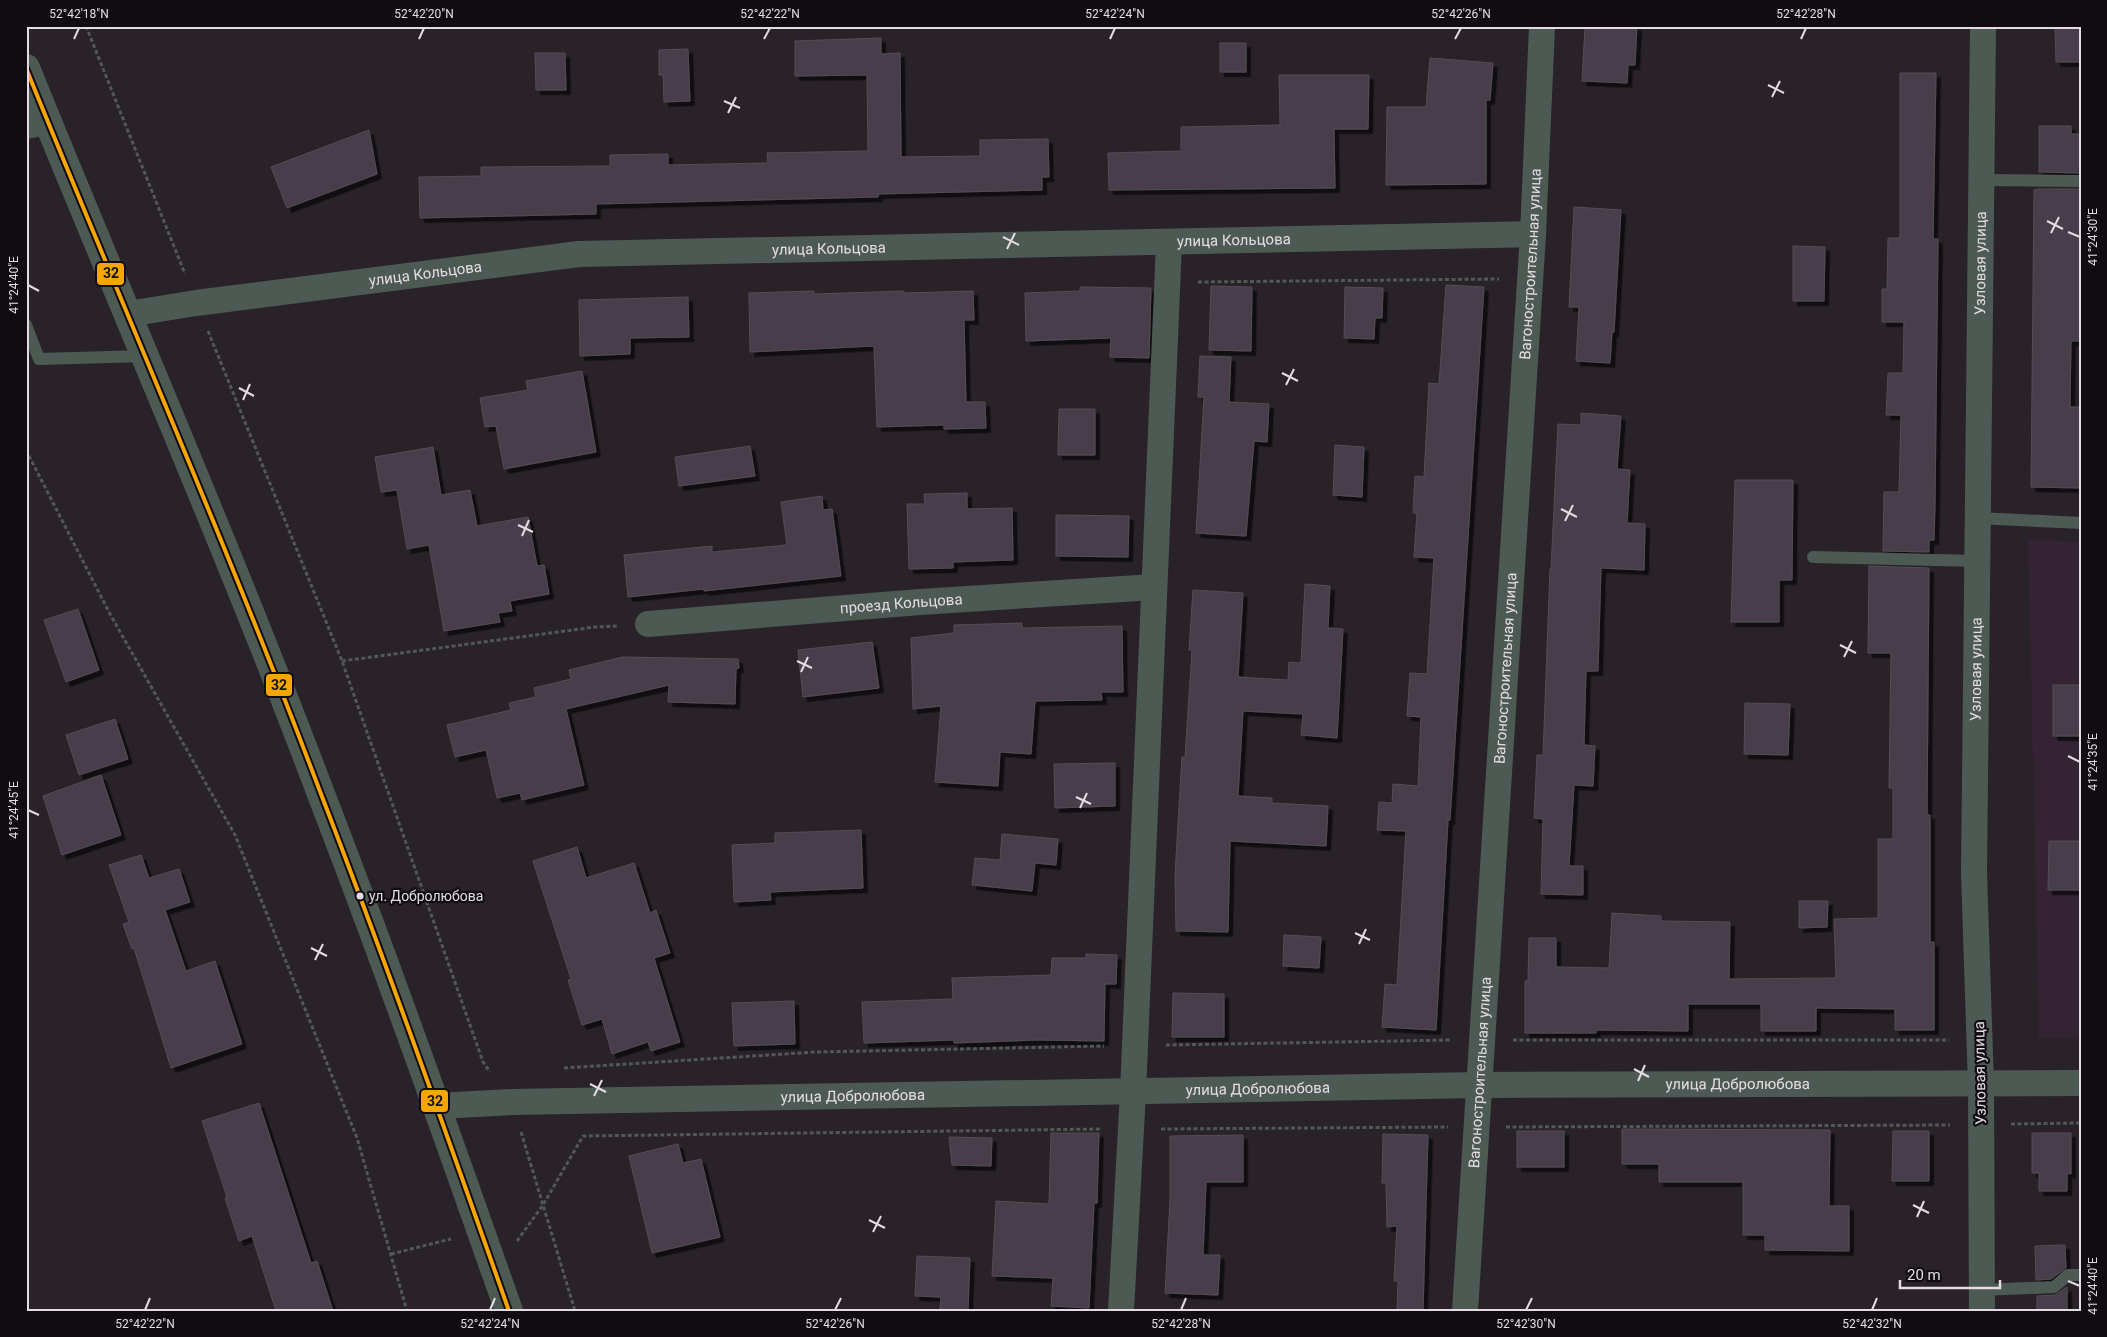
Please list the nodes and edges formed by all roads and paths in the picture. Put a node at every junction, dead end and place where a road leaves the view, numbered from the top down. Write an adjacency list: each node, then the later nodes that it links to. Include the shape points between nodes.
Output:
1 (86, 26): 12 (path)
2 (1542, 26): 8 (street, Вагоностроительная улица)
3 (1983, 26): 6 (street, Узловая улица)
4 (26, 68): 5 (street)
5 (37, 124): 13 (street)
6 (1982, 180): 7 (lane); 17 (street, Узловая улица)
7 (2081, 181)
8 (1533, 234): 9 (street, улица Кольцова); 10 (street, Вагоностроительная улица)
9 (1170, 243): 11 (street); 12 (street, улица Кольцова, via 579,254)
10 (1530, 279): 11 (path); 24 (street, Вагоностроительная улица)
11 (1168, 282): 21 (street)
12 (196, 303): 13 (street, улица Кольцова); 23 (path)
13 (128, 314): 15 (street)
14 (26, 325): 15 (lane, via 39,359)
15 (145, 356): 33 (street, via 321,792)
16 (26, 450): 41 (path, via 110,614 235,835 357,1138)
17 (1978, 518): 18 (lane); 20 (street, Узловая улица)
18 (2081, 524)
19 (1813, 557): 20 (lane)
20 (1977, 562): 25 (street, Узловая улица, via 1974,874)
21 (1154, 587): 22 (street, проезд Кольцова); 26 (street)
22 (648, 624): 23 (path, via 595,627)
23 (342, 660): 32 (path, via 483,1062)
24 (1483, 1040): 25 (path); 26 (path); 29 (street, Вагоностроительная улица)
25 (1980, 1040): 30 (street, Узловая улица)
26 (1134, 1045): 27 (path, via 816,1052); 31 (street)
27 (560, 1068)
28 (2081, 1083): 30 (street, улица Добролюбова)
29 (1480, 1084): 30 (street, улица Добролюбова); 31 (street, улица Добролюбова); 36 (street, Вагоностроительная улица)
30 (1981, 1085): 35 (street, Узловая улица)
31 (1133, 1092): 32 (street, улица Добролюбова); 37 (street)
32 (512, 1102): 33 (street, улица Добролюбова); 38 (path)
33 (437, 1106): 45 (street)
34 (2081, 1123): 35 (path)
35 (1982, 1124): 36 (path); 43 (street, Узловая улица)
36 (1478, 1127): 37 (path); 48 (street, Вагоностроительная улица)
37 (1131, 1129): 38 (path, via 583,1136); 47 (street)
38 (543, 1205): 40 (path); 46 (path)
39 (452, 1238): 41 (path)
40 (512, 1248)
41 (391, 1254): 44 (path)
42 (2081, 1275): 43 (lane, via 2068,1275 2054,1287)
43 (1982, 1300)
44 (407, 1311)
45 (509, 1311)
46 (575, 1311)
47 (1120, 1311)
48 (1466, 1311)

